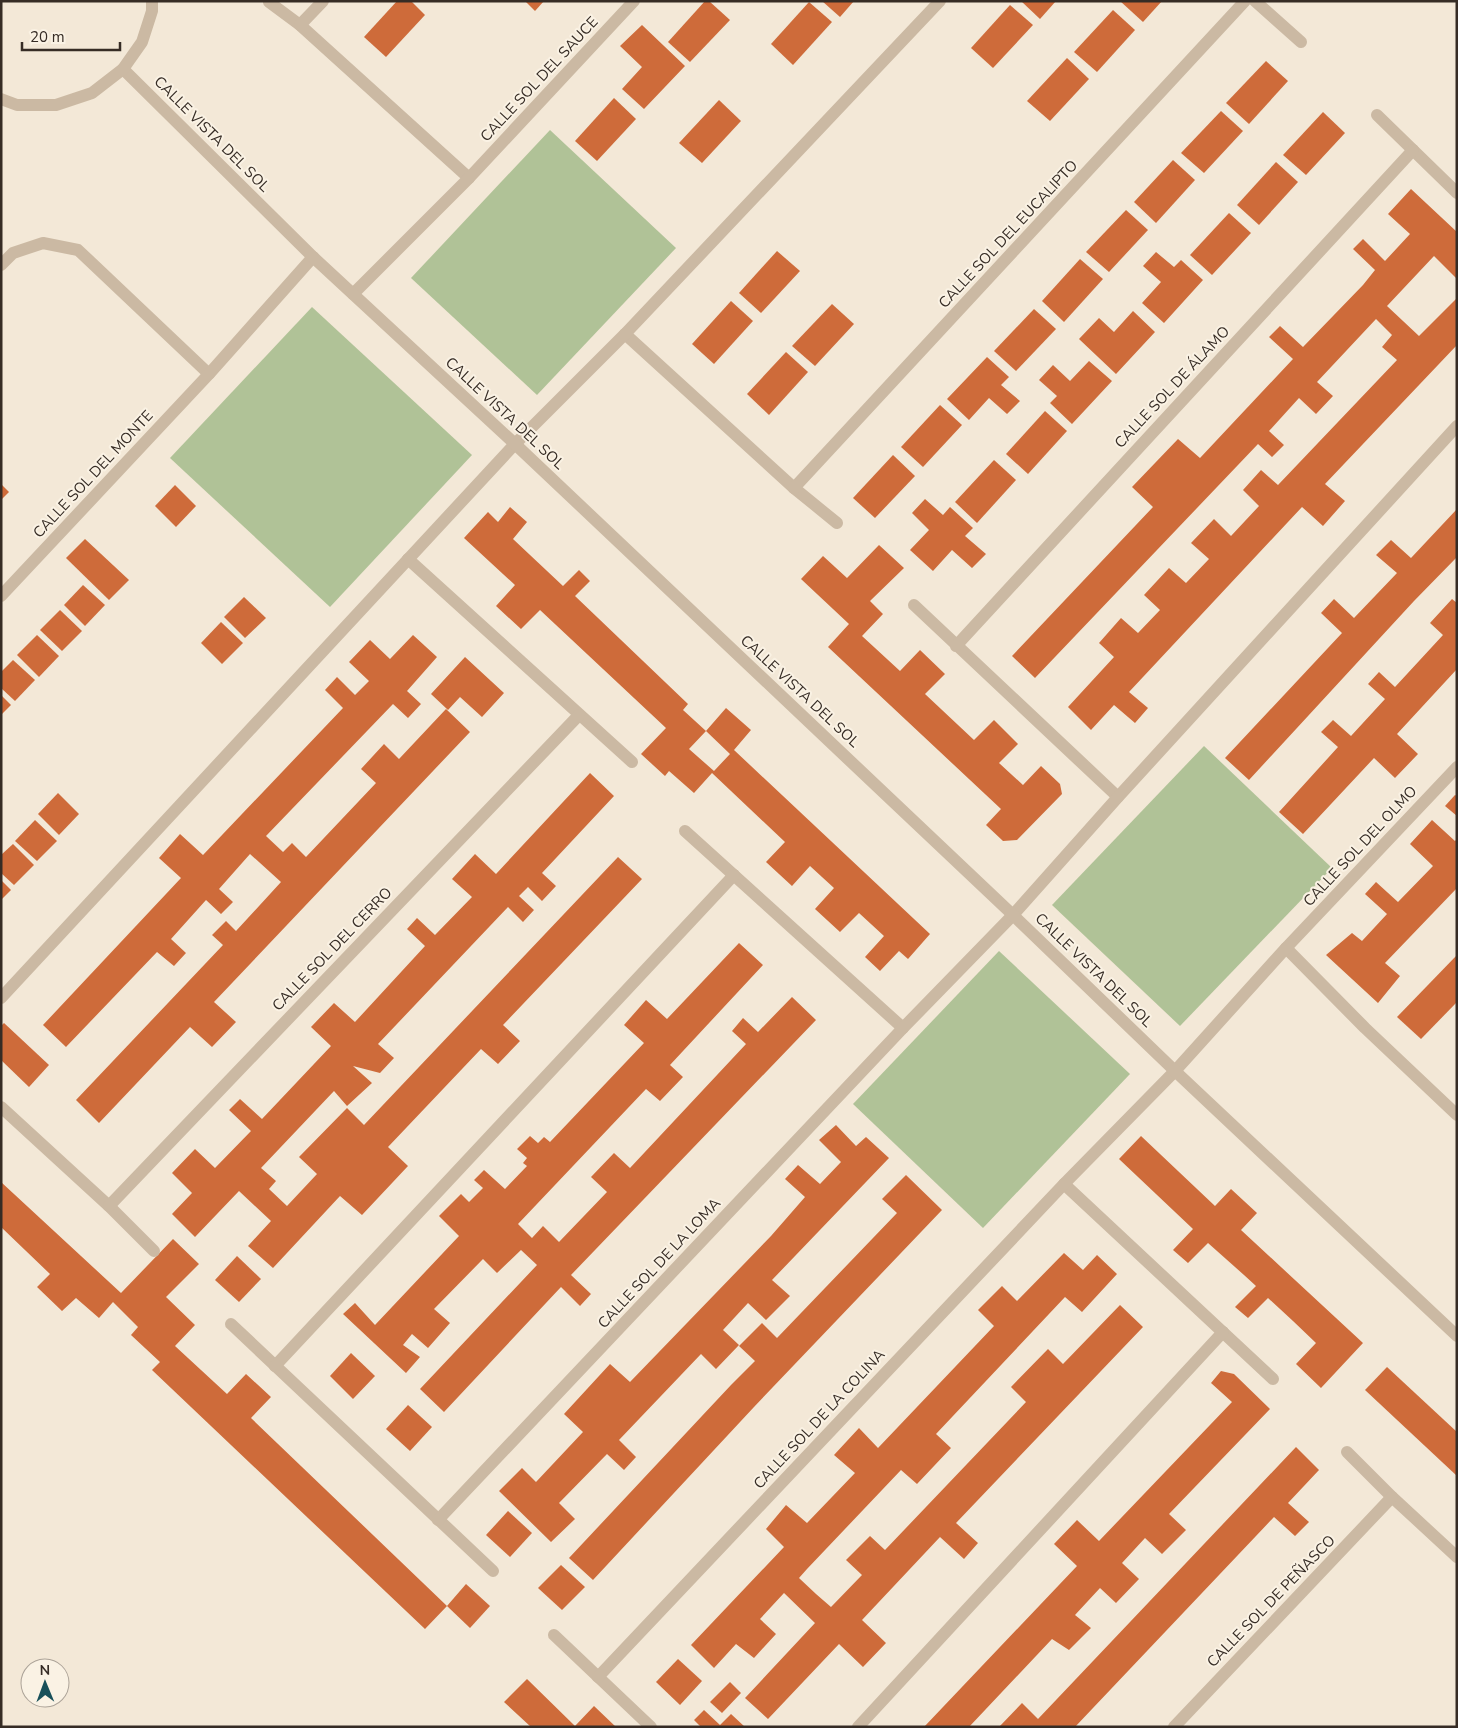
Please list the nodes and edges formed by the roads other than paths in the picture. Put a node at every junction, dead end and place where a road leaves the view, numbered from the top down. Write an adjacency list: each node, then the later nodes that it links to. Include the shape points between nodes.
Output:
1 (152, 1): 10 (street, via 142,42)
2 (324, 1): 8 (street)
3 (634, 1): 14 (street, CALLE SOL DEL SAUCE)
4 (940, 1): 19 (street)
5 (1245, 1): 23 (street, CALLE SOL DEL EUCALIPTO)
6 (1255, 1): 9 (street)
7 (269, 2): 8 (street)
8 (300, 25): 14 (street)
9 (1301, 42)
10 (123, 69): 11 (street, via 92,92 56,105 17,105); 16 (street, CALLE VISTA DEL SOL)
11 (1, 99)
12 (1377, 115): 13 (street)
13 (1413, 150): 15 (street); 28 (street, CALLE SOL DE ÁLAMO)
14 (469, 178): 18 (street, CALLE SOL DEL SAUCE)
15 (1457, 194)
16 (313, 257): 18 (street, CALLE VISTA DEL SOL); 20 (street, CALLE SOL DEL MONTE)
17 (1, 265): 20 (street, via 13,253 43,243 78,250)
18 (353, 294): 22 (street, CALLE VISTA DEL SOL)
19 (625, 334): 22 (street); 23 (street)
20 (209, 374): 26 (street, CALLE SOL DEL MONTE)
21 (1457, 426): 32 (street)
22 (515, 444): 25 (street); 35 (street, CALLE VISTA DEL SOL)
23 (794, 488): 24 (street)
24 (836, 523)
25 (408, 559): 29 (street); 37 (street)
26 (1, 596)
27 (914, 605): 28 (street)
28 (956, 646): 32 (street)
29 (579, 715): 30 (street); 45 (street, CALLE SOL DEL CERRO)
30 (632, 762)
31 (1457, 767): 36 (street, CALLE SOL DEL OLMO)
32 (1118, 797): 35 (street)
33 (685, 831): 34 (street)
34 (734, 875): 38 (street); 50 (street)
35 (1013, 916): 38 (street, CALLE SOL DE LA LOMA); 39 (street, CALLE VISTA DEL SOL)
36 (1286, 948): 39 (street, CALLE SOL DEL OLMO); 41 (street)
37 (1, 998)
38 (902, 1028): 54 (street, CALLE SOL DE LA LOMA)
39 (1175, 1071): 44 (street, CALLE SOL DE LA COLINA); 49 (street, CALLE VISTA DEL SOL)
40 (1457, 1096): 41 (street)
41 (1447, 1106): 43 (street)
42 (1, 1107): 45 (street)
43 (1457, 1116)
44 (1064, 1184): 48 (street); 58 (street, CALLE SOL DE LA COLINA)
45 (109, 1206): 46 (street)
46 (154, 1251)
47 (230, 1324): 50 (street)
48 (1223, 1332): 51 (street); 60 (street)
49 (1457, 1336)
50 (275, 1366): 54 (street)
51 (1273, 1379)
52 (1347, 1452): 53 (street)
53 (1392, 1497): 55 (street); 61 (street, CALLE SOL DE PEÑASCO)
54 (438, 1520): 56 (street)
55 (1457, 1556)
56 (493, 1571)
57 (554, 1635): 58 (street)
58 (598, 1677): 59 (street)
59 (651, 1727)
60 (858, 1727)
61 (1174, 1727)

